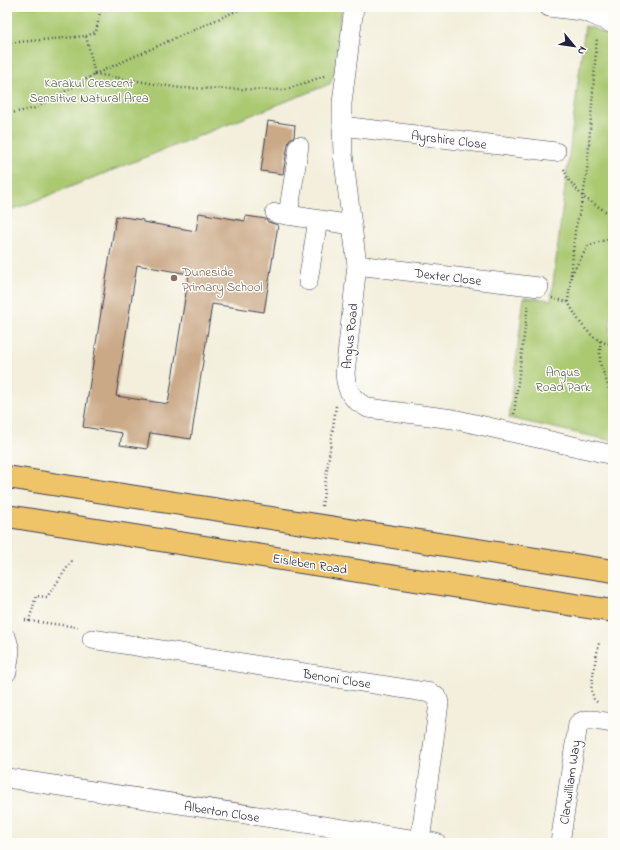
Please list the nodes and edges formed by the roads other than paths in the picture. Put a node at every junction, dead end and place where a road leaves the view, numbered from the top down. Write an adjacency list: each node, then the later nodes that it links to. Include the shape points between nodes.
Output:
1 (354, 7): 4 (street, Angus Road, via 344,81)
2 (549, 7): 3 (street, via 582,11)
3 (606, 20)
4 (342, 126): 6 (street, Ayrshire Close); 8 (street, Angus Road)
5 (299, 146): 7 (street, via 282,214)
6 (556, 152)
7 (318, 220): 8 (street); 10 (street)
8 (352, 225): 9 (street, Angus Road)
9 (357, 266): 11 (street, Dexter Close); 12 (street, Angus Road, via 345,374 348,390 360,404 368,408 453,418)
10 (308, 281)
11 (534, 286)
12 (613, 455)
13 (7, 477): 15 (main road)
14 (7, 516): 16 (main road, Eisleben Road)
15 (613, 571)
16 (613, 611)
17 (7, 639): 19 (street, via 10,651)
18 (92, 639): 22 (street, Benoni Close, via 435,695 439,703)
19 (7, 672)
20 (613, 723): 23 (street, Clanwilliam Way, via 587,719 578,724)
21 (7, 778): 22 (street, Alberton Close)
22 (428, 842)
23 (560, 843)

